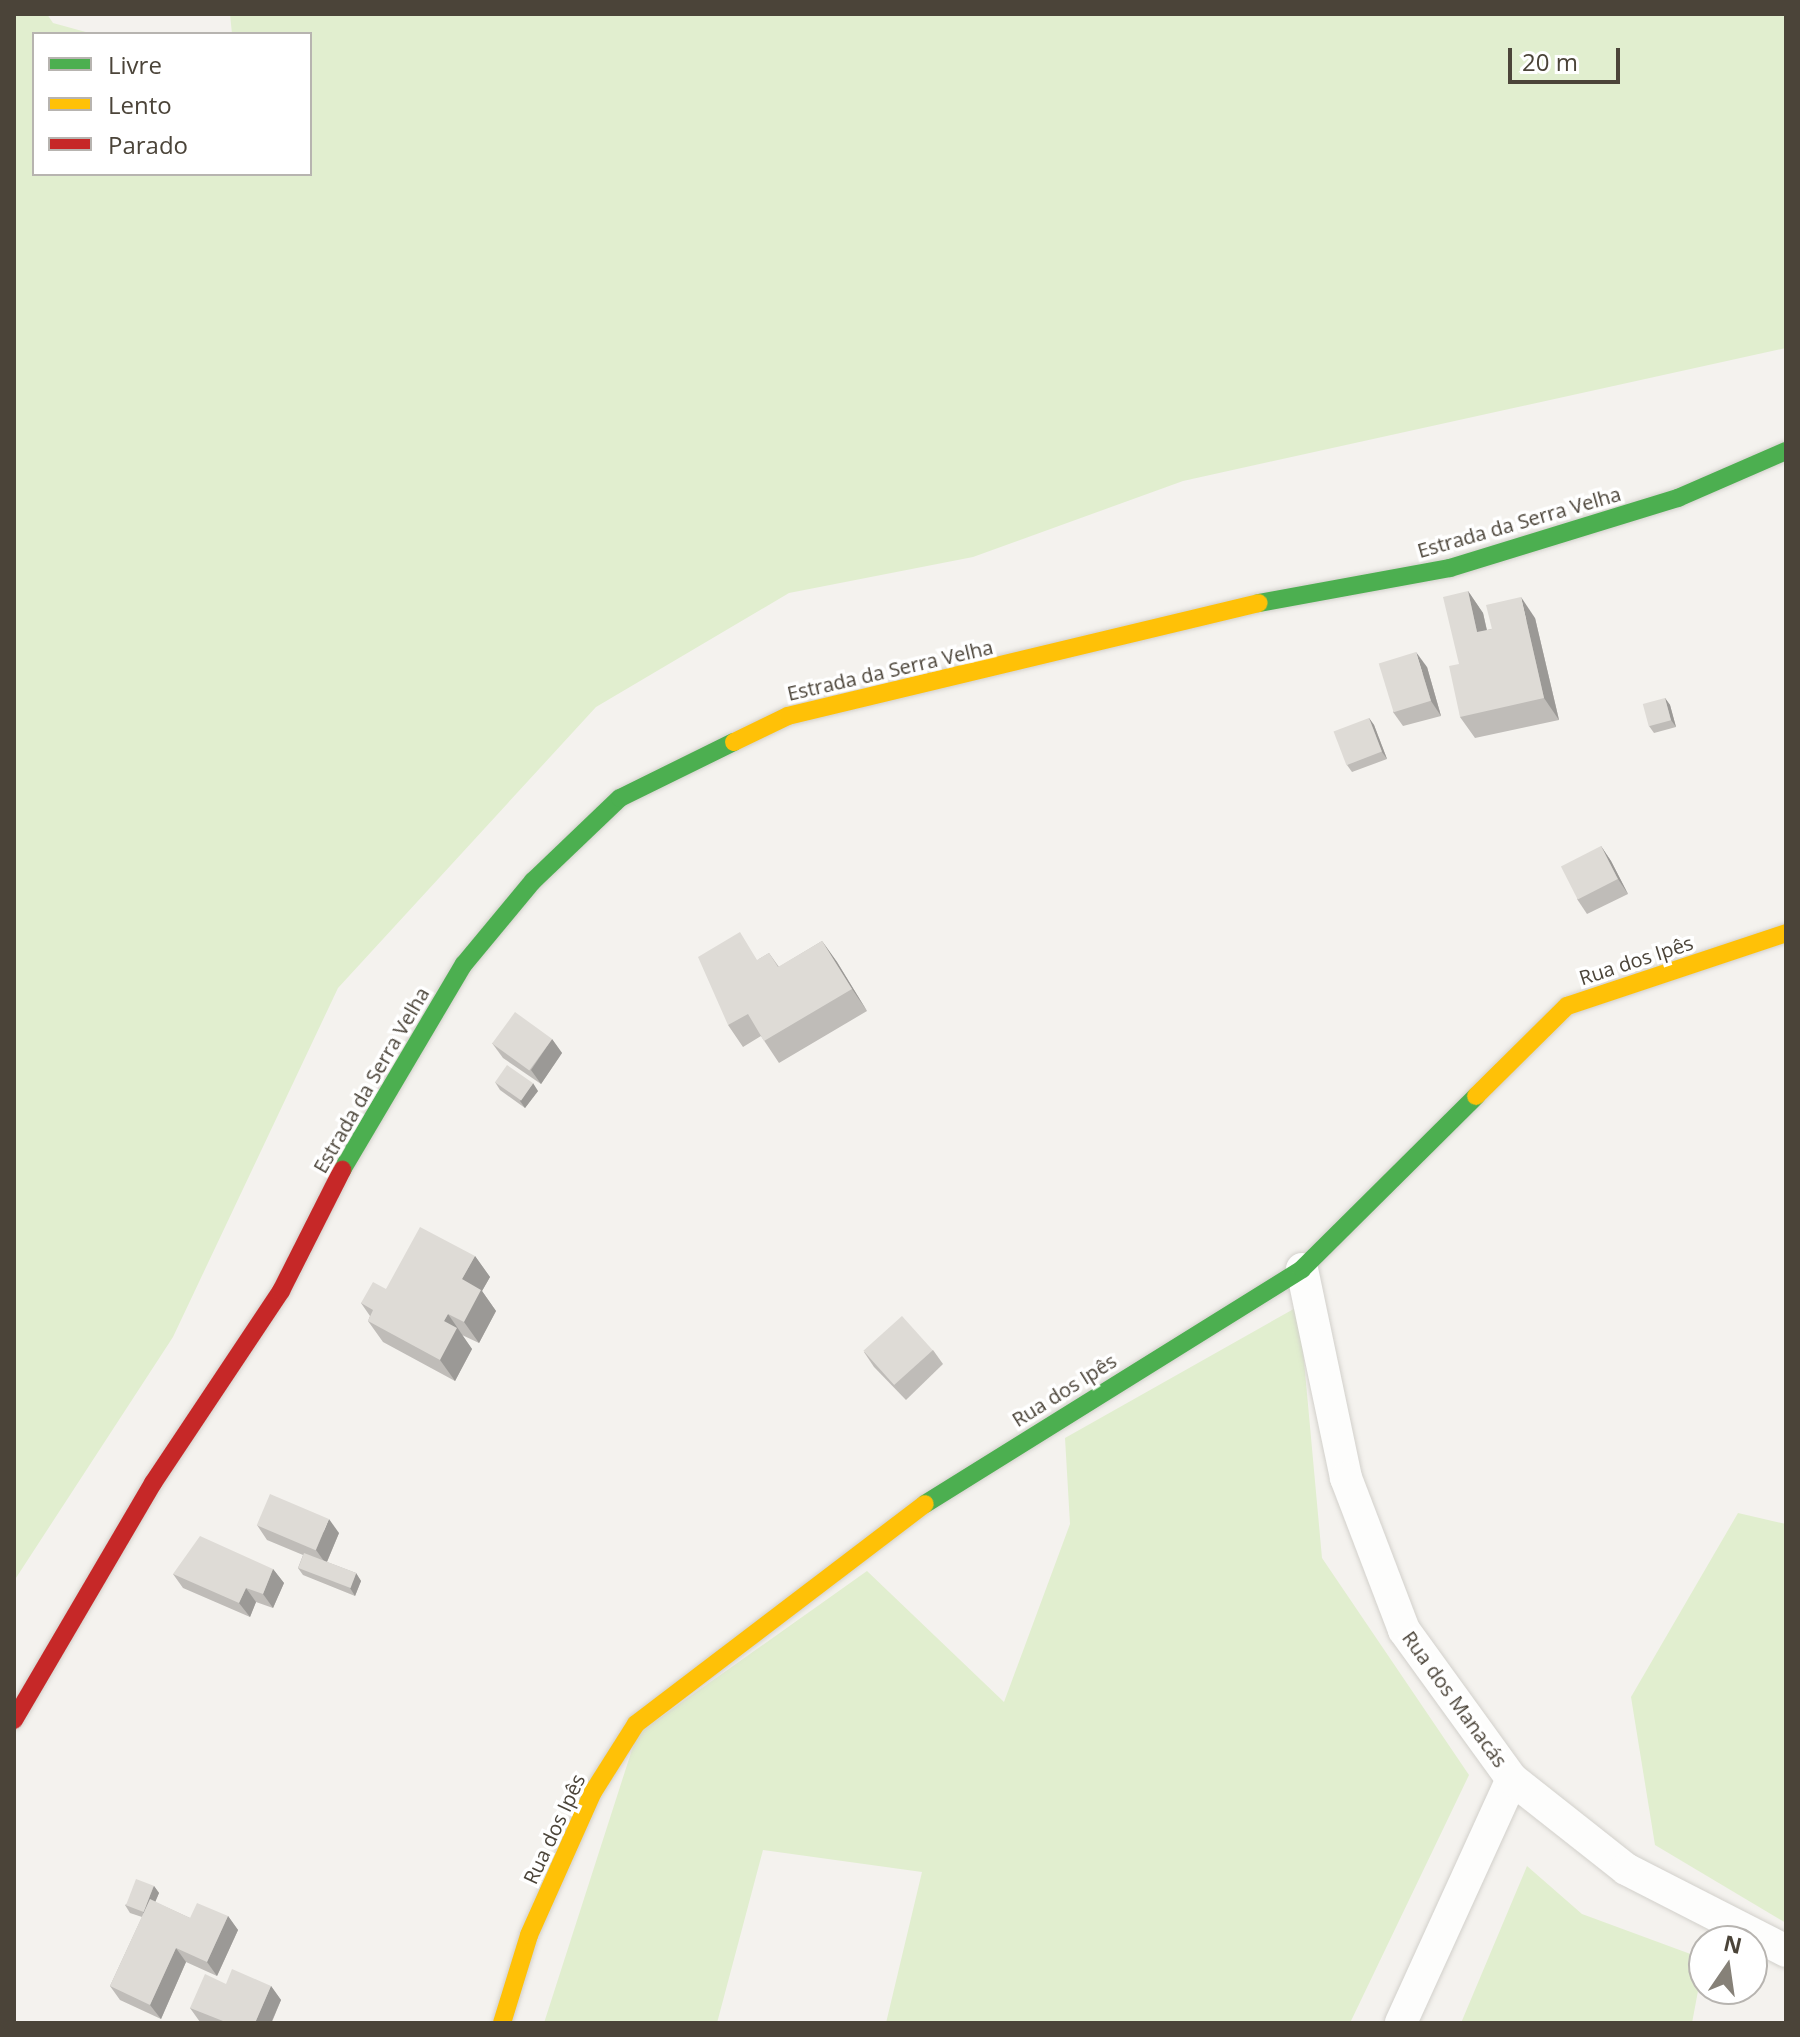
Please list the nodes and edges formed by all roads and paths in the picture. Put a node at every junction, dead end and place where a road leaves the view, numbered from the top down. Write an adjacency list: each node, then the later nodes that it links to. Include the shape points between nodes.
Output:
1 (1786, 451): 4 (street, Estrada da Serra Velha, via 1678,498 1450,568 1186,617 788,716 620,798 533,881 464,964 370,1116 281,1291 153,1483)
2 (1786, 933): 3 (street, Rua dos Ipês, via 1567,1006)
3 (1302, 1269): 5 (street, Rua dos Manacás, via 1346,1478 1404,1630); 7 (street, Rua dos Ipês, via 941,1492 636,1724 593,1792 529,1935)
4 (14, 1720)
5 (1512, 1779): 6 (street, via 1626,1869); 8 (street, Rua dos Manacás)
6 (1786, 1951)
7 (502, 2023)
8 (1401, 2023)

